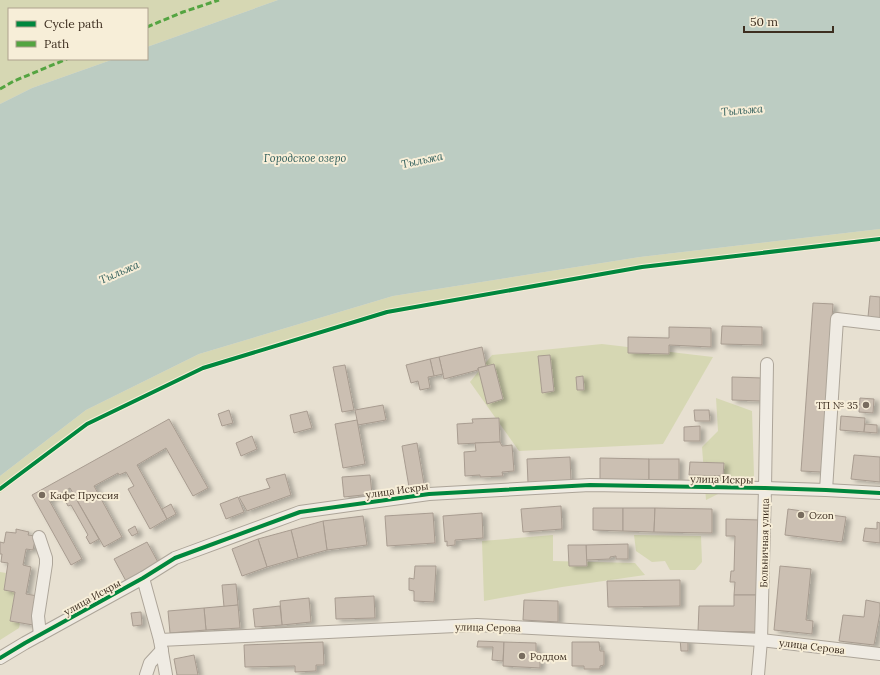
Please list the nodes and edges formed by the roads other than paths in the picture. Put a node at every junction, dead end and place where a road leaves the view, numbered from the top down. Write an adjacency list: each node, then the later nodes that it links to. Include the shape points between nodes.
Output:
1 (880, 324): 4 (street, via 837,319)
2 (767, 364): 3 (street, Больничная улица)
3 (765, 488): 4 (street, улица Искры); 7 (street, улица Искры, via 590,486 429,494 376,501 300,512 175,558); 9 (street, Больничная улица)
4 (826, 490): 5 (street, улица Искры)
5 (880, 494)
6 (39, 537): 8 (street, via 46,558 38,616)
7 (143, 578): 8 (street, улица Искры); 10 (street)
8 (40, 635): 12 (street, улица Искры)
9 (761, 640): 10 (street, улица Серова, via 477,625); 11 (street, улица Серова); 15 (street, Больничная улица)
10 (161, 645): 13 (street); 14 (street)
11 (880, 654)
12 (0, 658)
13 (146, 675)
14 (166, 675)
15 (758, 675)

